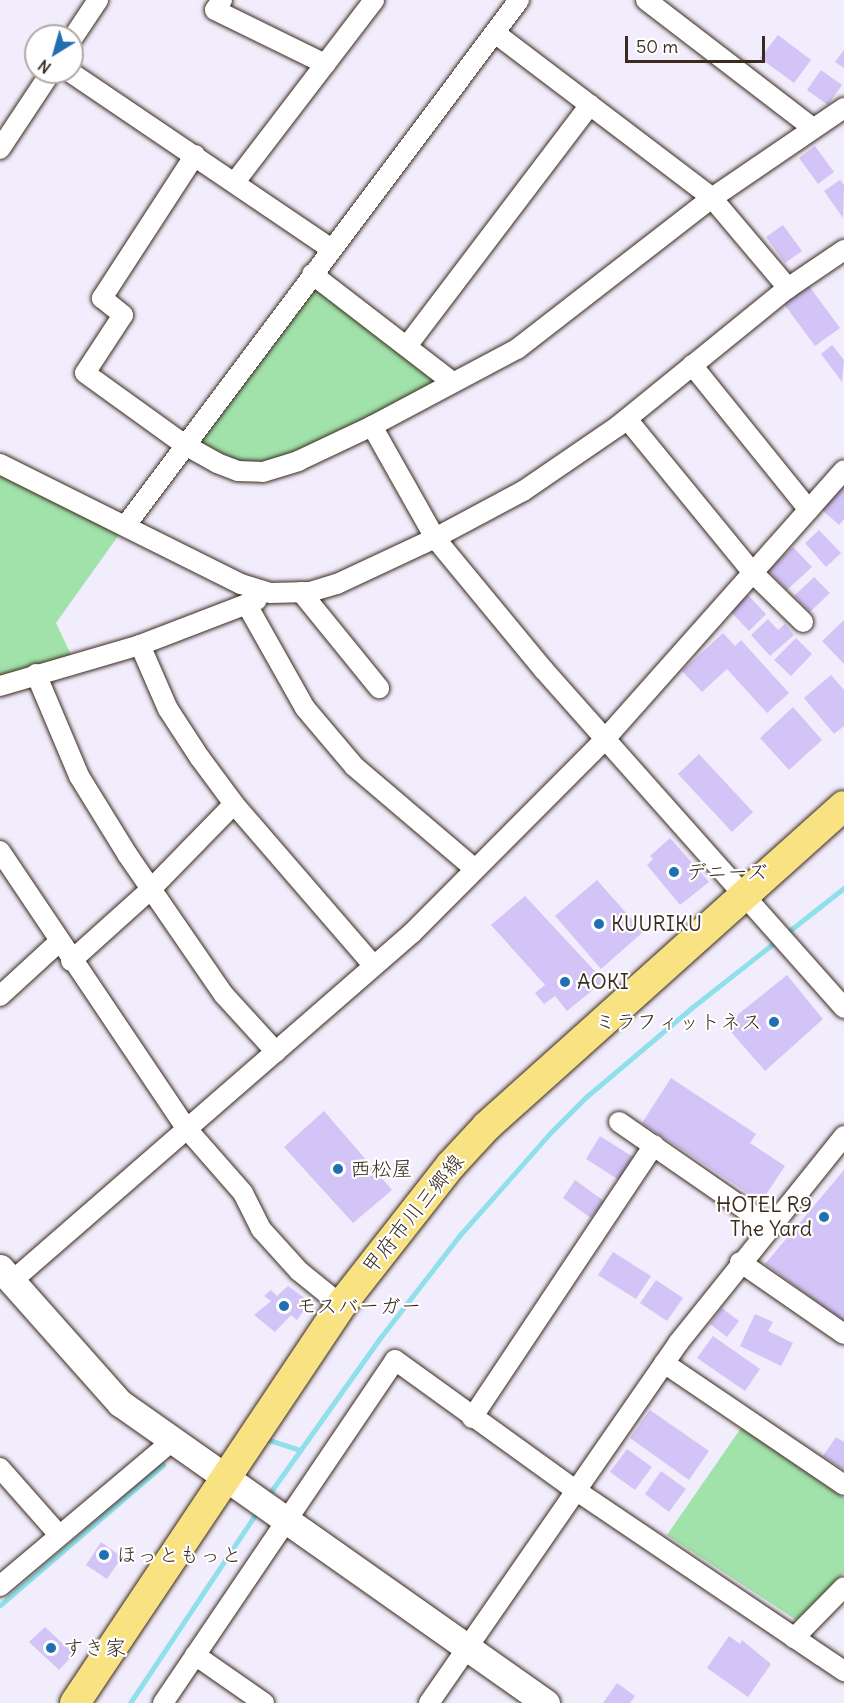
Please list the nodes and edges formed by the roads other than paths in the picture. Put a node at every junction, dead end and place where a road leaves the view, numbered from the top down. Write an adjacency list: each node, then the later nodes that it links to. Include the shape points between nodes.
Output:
1 (98, 0): 6 (street)
2 (222, 0): 8 (street, via 214,10)
3 (374, 0): 8 (street)
4 (646, 0): 13 (street)
5 (513, 2): 7 (street)
6 (82, 24)
7 (495, 33): 11 (street); 18 (street)
8 (325, 64): 16 (street)
9 (84, 81): 15 (street)
10 (43, 84): 14 (street)
11 (590, 105): 17 (street); 22 (street)
12 (844, 108): 13 (street)
13 (813, 128): 17 (street)
14 (0, 149)
15 (195, 155): 16 (street); 27 (street, via 102,298 123,315 85,373)
16 (235, 182): 18 (street)
17 (712, 198): 21 (street); 24 (street, via 517,350)
18 (331, 249): 20 (street)
19 (844, 250): 21 (street)
20 (312, 274): 22 (street); 27 (street)
21 (788, 288): 23 (street)
22 (407, 346): 24 (street)
23 (692, 365): 25 (street); 30 (street)
24 (452, 382): 26 (street)
25 (627, 419): 32 (street, via 523,491); 33 (street)
26 (372, 426): 27 (street, via 298,461 263,472 238,471); 32 (street)
27 (185, 445): 31 (street)
28 (0, 464): 31 (street)
29 (844, 470): 30 (street)
30 (809, 510): 33 (street)
31 (126, 525): 35 (street, via 241,584)
32 (435, 538): 34 (street, via 337,584); 42 (street)
33 (753, 573): 37 (street); 42 (street)
34 (301, 592): 35 (street); 41 (street)
35 (270, 593): 36 (street)
36 (247, 605): 38 (street); 46 (street, via 305,708 354,766)
37 (803, 622)
38 (140, 645): 39 (street); 43 (street, via 168,709)
39 (36, 674): 40 (street); 47 (street, via 79,776)
40 (0, 686)
41 (379, 688)
42 (606, 738): 46 (street); 48 (street)
43 (234, 804): 47 (street); 51 (street)
44 (844, 806): 48 (main road, 甲府市川三郷線)
45 (0, 851): 49 (street)
46 (475, 869): 51 (street)
47 (152, 888): 50 (street); 54 (street, via 224,994)
48 (755, 905): 53 (street); 62 (main road, 甲府市川三郷線, via 487,1126 417,1204)
49 (59, 942): 50 (street); 52 (street)
50 (71, 961): 56 (street)
51 (373, 966): 54 (street)
52 (0, 996)
53 (844, 1008)
54 (276, 1052): 56 (street)
55 (619, 1122): 58 (street)
56 (187, 1129): 61 (street); 62 (street, via 243,1193 261,1228 299,1271)
57 (844, 1136): 59 (street)
58 (654, 1146): 59 (street); 65 (street)
59 (769, 1226): 60 (street)
60 (740, 1262): 63 (street); 64 (street)
61 (6, 1274): 66 (street, via 120,1403)
62 (341, 1305): 68 (main road, 甲府市川三郷線)
63 (844, 1334)
64 (664, 1363): 69 (street); 70 (street)
65 (472, 1418): 70 (street); 71 (street, via 395,1360)
66 (171, 1442): 68 (street); 72 (street)
67 (0, 1468): 72 (street)
68 (233, 1484): 71 (street); 79 (main road, 甲府市川三郷線)
69 (844, 1485)
70 (574, 1489): 75 (street); 76 (street)
71 (283, 1518): 76 (street); 77 (street)
72 (59, 1535): 73 (street)
73 (0, 1586)
74 (844, 1587): 75 (street)
75 (794, 1638): 78 (street)
76 (466, 1649): 82 (street); 83 (street)
77 (195, 1655): 80 (street); 81 (street)
78 (844, 1671)
79 (75, 1703)
80 (163, 1703)
81 (264, 1703)
82 (429, 1703)
83 (546, 1703)

